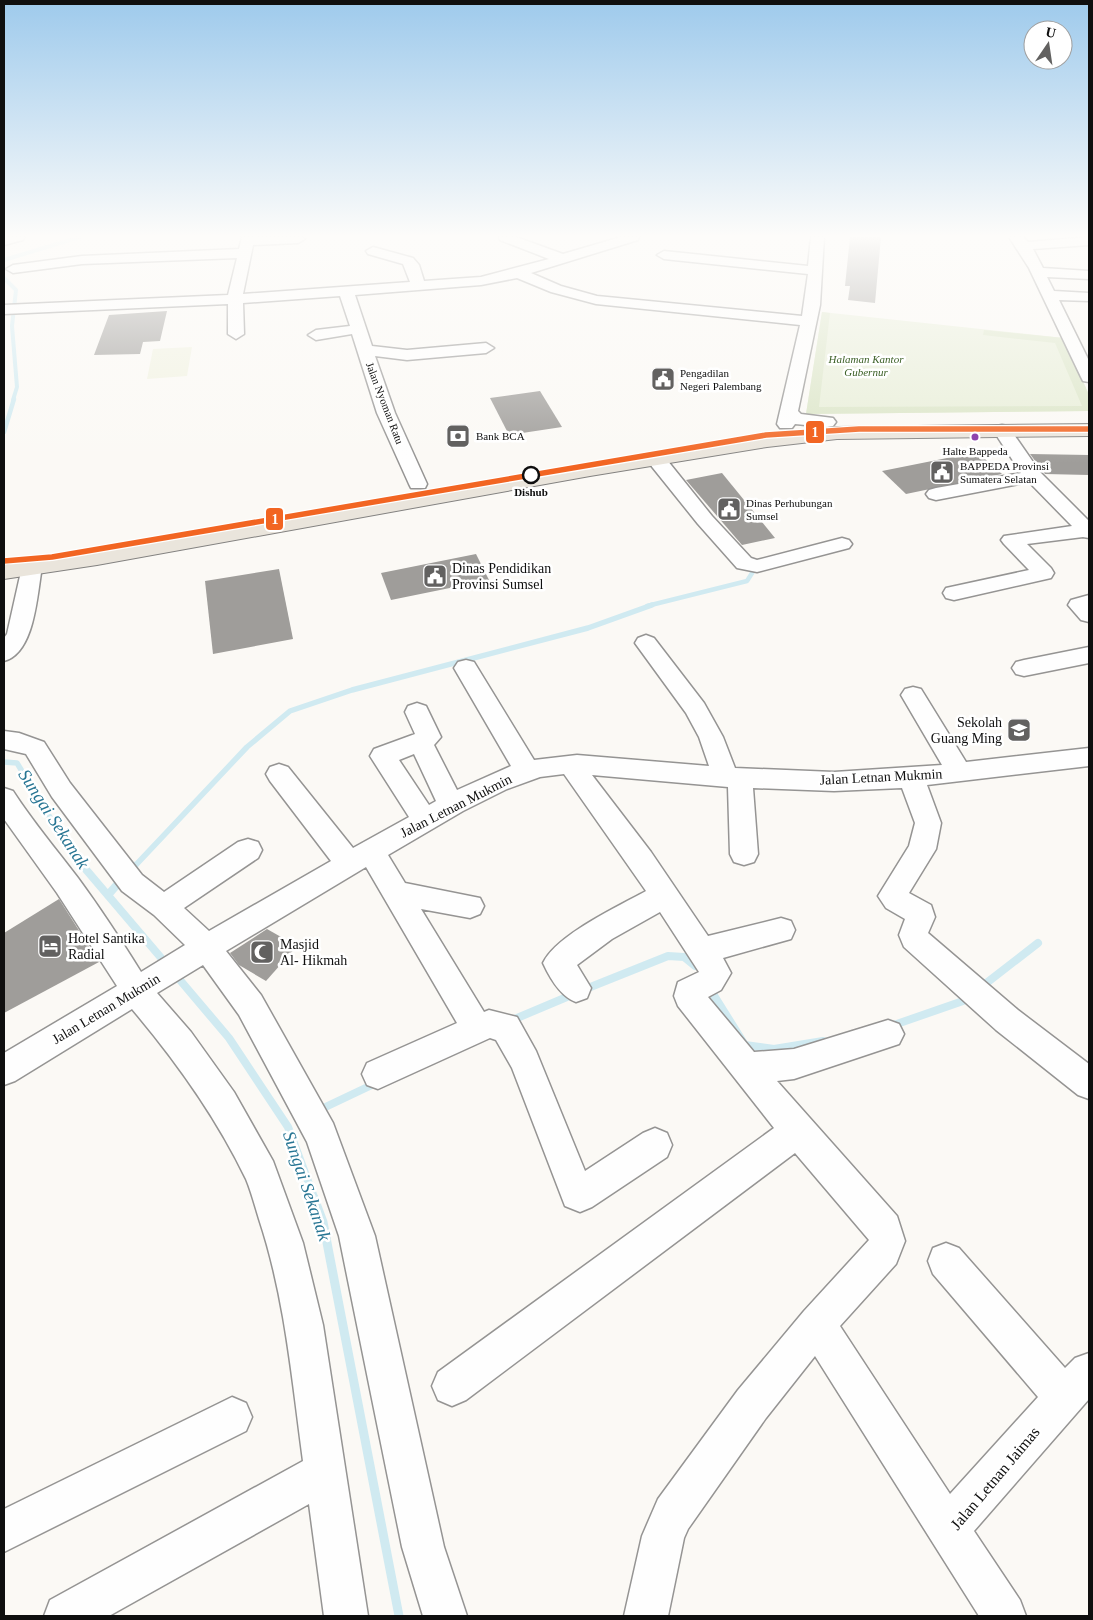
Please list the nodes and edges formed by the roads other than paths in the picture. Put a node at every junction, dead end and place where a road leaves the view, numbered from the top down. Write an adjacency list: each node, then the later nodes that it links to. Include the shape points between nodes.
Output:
1 (235, 313): 8 (street)
2 (353, 313): 7 (street, Jalan Nyoman Ratu)
3 (723, 313): 6 (street)
4 (810, 313): 6 (street)
5 (1057, 313): 12 (street)
6 (808, 321): 14 (street)
7 (358, 329): 9 (street); 11 (street, Jalan Nyoman Ratu)
8 (236, 334)
9 (316, 335)
10 (486, 348): 11 (street, via 407,355)
11 (365, 350): 20 (street, Jalan Nyoman Ratu, via 386,413)
12 (1089, 376)
13 (1089, 421): 15 (main road, via 910,420)
14 (789, 425): 15 (main road); 15 (street, via 796,419); 18 (main road); 20 (main road, via 749,428)
15 (832, 428): 16 (main road)
16 (1002, 430): 17 (main road); 19 (street)
17 (1089, 430)
18 (656, 459): 23 (street, via 704,520 744,563 757,566); 25 (main road)
19 (1032, 476): 21 (street); 22 (street)
20 (418, 484): 24 (main road)
21 (936, 494)
22 (1088, 531): 27 (street, via 1012,540 1044,573)
23 (842, 544)
24 (4, 554)
25 (32, 567): 26 (main road); 31 (street, via 18,636)
26 (4, 572)
27 (954, 593)
28 (1089, 602): 29 (street, via 1079,605)
29 (1089, 615)
30 (646, 643): 44 (street, via 696,709)
31 (4, 653)
32 (1089, 655): 34 (street)
33 (466, 668): 41 (street)
34 (1024, 668)
35 (913, 695): 42 (street)
36 (417, 712): 38 (street, via 429,735 428,739)
37 (4, 740): 55 (street, via 35,748 61,790 124,874)
38 (420, 742): 47 (street); 48 (street, via 383,756)
39 (1089, 757): 42 (street, Jalan Letnan Mukmin)
40 (571, 765): 41 (street, Jalan Letnan Mukmin); 44 (street, Jalan Letnan Mukmin); 53 (street)
41 (527, 771): 47 (street, Jalan Letnan Mukmin, via 505,778)
42 (960, 773): 45 (street, Jalan Letnan Mukmin)
43 (278, 774): 51 (street)
44 (733, 777): 45 (street, Jalan Letnan Mukmin, via 842,782); 50 (street)
45 (911, 777): 66 (street, via 928,823 922,850 892,896 920,914 914,938)
46 (4, 798): 59 (street)
47 (452, 806): 48 (street, Jalan Letnan Mukmin)
48 (425, 820): 51 (street, Jalan Letnan Mukmin)
49 (248, 850): 55 (street)
50 (744, 854)
51 (360, 857): 52 (street); 58 (street, Jalan Letnan Mukmin)
52 (397, 894): 54 (street); 61 (street)
53 (664, 895): 57 (street); 60 (street, via 602,930 559,961)
54 (470, 906)
55 (164, 907): 58 (street)
56 (781, 930): 57 (street)
57 (701, 950): 63 (street, via 716,974 689,992 689,996)
58 (201, 952): 59 (street, Jalan Letnan Mukmin); 79 (street, via 250,1005 321,1135 357,1236 423,1547)
59 (142, 987): 64 (street, Jalan Letnan Mukmin); 74 (street, via 222,1103 261,1173 285,1243 304,1326)
60 (576, 988)
61 (491, 1027): 65 (street); 68 (street, via 526,1062 577,1194)
62 (888, 1034): 63 (street, via 794,1064)
63 (746, 1068): 67 (street)
64 (4, 1070)
65 (378, 1074)
66 (1089, 1084)
67 (797, 1130): 70 (street, via 884,1229 887,1241 878,1257); 72 (street)
68 (654, 1145)
69 (946, 1261): 71 (street)
70 (817, 1324): 75 (street); 80 (street, via 752,1404 673,1514 663,1536)
71 (1077, 1385): 75 (street, Jalan Letnan Jaimas)
72 (452, 1386)
73 (232, 1417): 76 (street)
74 (326, 1472): 77 (street); 78 (street)
75 (947, 1530): 81 (street, Jalan Letnan Jaimas)
76 (4, 1531)
77 (66, 1616)
78 (346, 1616)
79 (445, 1616)
80 (646, 1616)
81 (1004, 1616)

